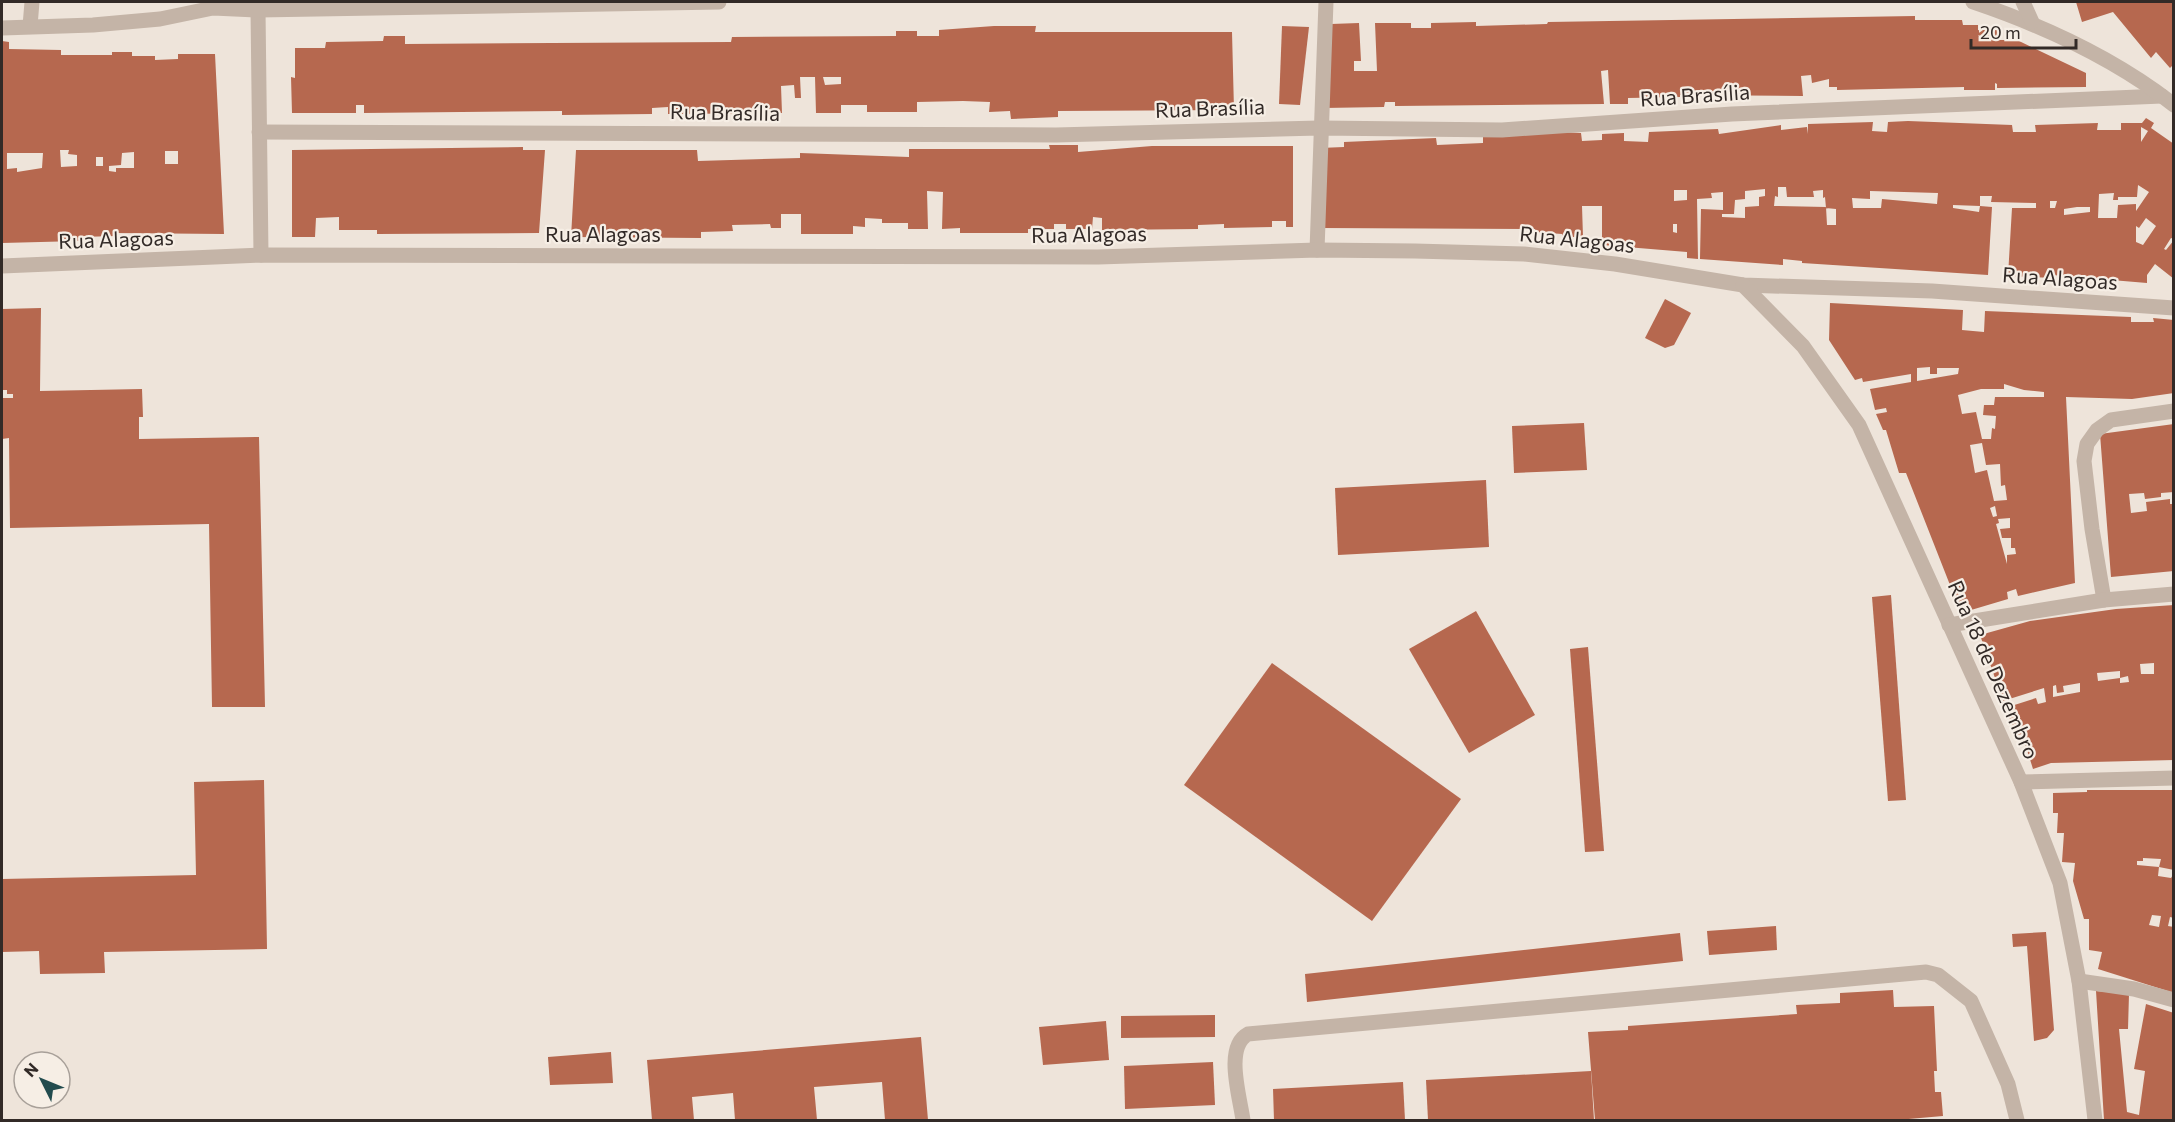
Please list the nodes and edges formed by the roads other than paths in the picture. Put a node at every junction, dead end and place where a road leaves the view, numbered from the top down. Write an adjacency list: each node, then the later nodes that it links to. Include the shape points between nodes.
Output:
1 (32, 2): 10 (street)
2 (190, 2): 7 (street)
3 (719, 2): 8 (street)
4 (1326, 2): 13 (street)
5 (1973, 2): 9 (street)
6 (2023, 2): 9 (street)
7 (213, 8): 8 (street); 10 (street, via 160,19)
8 (258, 10): 14 (street)
9 (2032, 22): 12 (street)
10 (30, 27): 11 (street)
11 (2, 28)
12 (2168, 100): 13 (street, Rua Brasília, via 1732,114 1502,130)
13 (1319, 128): 14 (street, Rua Brasília, via 1056,135); 15 (street)
14 (259, 132): 16 (street)
15 (1317, 250): 16 (street, Rua Alagoas, via 1098,257); 18 (street, Rua Alagoas, via 1524,254)
16 (261, 255): 17 (street, Rua Alagoas)
17 (2, 266)
18 (1743, 285): 19 (street, Rua Alagoas, via 1932,291); 23 (street, Rua 18 de Dezembro, via 1803,346 1859,425)
19 (2174, 308)
20 (2174, 411): 22 (street, via 2111,420 2097,430 2088,444 2084,461)
21 (2174, 594): 22 (street)
22 (2104, 600): 23 (street)
23 (1949, 625): 25 (street, Rua 18 de Dezembro)
24 (2174, 778): 25 (street)
25 (2021, 782): 26 (street, Rua 18 de Dezembro, via 2060,883)
26 (2079, 981): 27 (street); 30 (street, Rua 18 de Dezembro)
27 (2174, 1000)
28 (1243, 1120): 29 (street, via 1234,1052 1248,1034 1926,972 1938,975 1971,1001 2008,1084)
29 (2017, 1120)
30 (2095, 1120)

